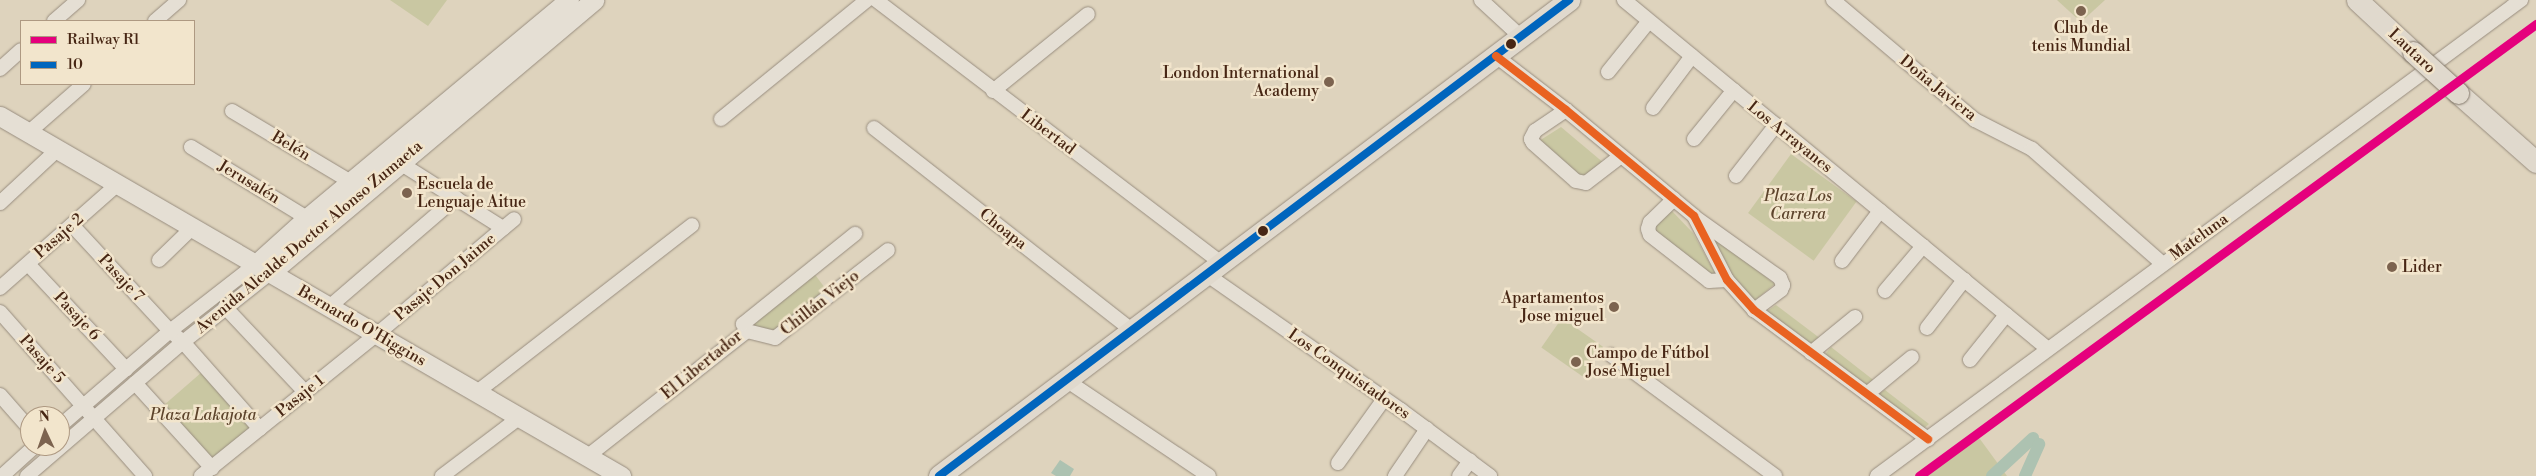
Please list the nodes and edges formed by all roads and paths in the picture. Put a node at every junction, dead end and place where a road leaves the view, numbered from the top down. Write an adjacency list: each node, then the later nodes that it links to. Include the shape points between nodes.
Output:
1 (78, 0): 14 (street)
2 (179, 0): 15 (street)
3 (569, 0): 41 (street, Avenida Alcalde Doctor Alonso Zumaeta)
4 (594, 0): 39 (street, Avenida Alcalde Doctor Alonso Zumaeta)
5 (867, 0): 30 (street)
6 (876, 0): 25 (street, Libertad)
7 (1481, 0): 17 (street)
8 (1570, 0): 17 (main road)
9 (1624, 0): 16 (street, Los Arrayanes)
10 (1833, 0): 60 (street, Doña Javiera, via 1975,120 2032,149)
11 (2357, 0): 38 (main road, Lautaro, bridge)
12 (2521, 0): 60 (street, Mateluna)
13 (1088, 14): 25 (street)
14 (55, 20)
15 (156, 20)
16 (1649, 21): 20 (street, Los Arrayanes); 22 (street)
17 (1521, 37): 19 (main road)
18 (20, 51): 21 (street)
19 (1496, 56): 27 (street); 62 (main road)
20 (1692, 56): 24 (street, Los Arrayanes); 26 (street)
21 (0, 69)
22 (1608, 72)
23 (83, 85): 33 (street)
24 (1734, 90): 31 (street, Los Arrayanes); 34 (street)
25 (993, 91): 62 (street, Libertad)
26 (1653, 108)
27 (1566, 110): 37 (street); 37 (street, via 1535,131 1531,138 1576,181 1586,183)
28 (232, 111): 41 (street, Belén)
29 (0, 116): 33 (street, Bernardo O'Higgins)
30 (721, 119)
31 (1776, 125): 40 (street); 46 (street, Los Arrayanes)
32 (874, 128): 74 (street, Choapa)
33 (28, 134): 36 (street, Bernardo O'Higgins)
34 (1694, 139)
35 (191, 147): 48 (street, Jerusalén)
36 (57, 150): 42 (street, Bernardo O'Higgins); 45 (street)
37 (1621, 156): 44 (street)
38 (2536, 162)
39 (400, 163): 43 (street); 61 (street, Avenida Alcalde Doctor Alonso Zumaeta)
40 (1736, 176)
41 (351, 182): 48 (street, Avenida Alcalde Doctor Alonso Zumaeta)
42 (117, 185): 50 (street, Pasaje 2); 52 (street, Bernardo O'Higgins)
43 (456, 198): 53 (street); 68 (street)
44 (1674, 199): 47 (street); 63 (street, via 1650,222 1650,234 1709,281)
45 (0, 203)
46 (1880, 211): 55 (street, Los Arrayanes); 58 (street)
47 (1694, 216): 63 (street); 69 (street, via 1780,278 1781,290)
48 (307, 218): 61 (street, Avenida Alcalde Doctor Alonso Zumaeta)
49 (514, 218): 53 (street, Pasaje Don Jaime)
50 (72, 225): 59 (street, Pasaje 2); 75 (street, Pasaje 7)
51 (692, 225): 88 (street)
52 (192, 228): 57 (street); 61 (street, Bernardo O'Higgins)
53 (503, 228): 77 (street, Pasaje Don Jaime)
54 (855, 234): 76 (street, El Libertador, via 743,324)
55 (1923, 246): 64 (street, Los Arrayanes); 66 (street)
56 (888, 250): 76 (street, Chillán Viejo, via 775,338)
57 (159, 260)
58 (1842, 261)
59 (28, 264): 65 (street, Pasaje 2); 84 (street, Pasaje 6)
60 (2163, 264): 79 (street, Mateluna)
61 (263, 268): 67 (street, Avenida Alcalde Doctor Alonso Zumaeta); 68 (street, Bernardo O'Higgins); 75 (street, Avenida Alcalde Doctor Alonso Zumaeta)
62 (1214, 268): 74 (main road); 91 (street, Los Conquistadores)
63 (1727, 280): 69 (street)
64 (1964, 280): 71 (street, Los Arrayanes); 73 (street)
65 (0, 288)
66 (1884, 291)
67 (225, 307): 78 (street, Avenida Alcalde Doctor Alonso Zumaeta); 87 (street)
68 (328, 308): 77 (street, Bernardo O'Higgins)
69 (1754, 310): 80 (street)
70 (0, 312): 92 (street, Pasaje 5)
71 (2006, 314): 79 (street, Los Arrayanes); 83 (street)
72 (1855, 317): 80 (street)
73 (1927, 328)
74 (1132, 330): 85 (main road)
75 (170, 331): 78 (street, Pasaje 7); 84 (street, Avenida Alcalde Doctor Alonso Zumaeta)
76 (747, 331): 101 (street, El Libertador)
77 (376, 335): 87 (street, Pasaje 1); 88 (street, Bernardo O'Higgins)
78 (183, 342): 86 (street, Avenida Alcalde Doctor Alonso Zumaeta); 97 (street)
79 (2048, 350): 99 (street, Mateluna)
80 (1811, 353): 89 (street)
81 (1611, 355): 115 (street)
82 (1912, 357): 89 (street)
83 (1970, 360)
84 (126, 369): 92 (street, Avenida Alcalde Doctor Alonso Zumaeta)
85 (1066, 380): 110 (main road); 111 (street)
86 (134, 383): 96 (street, Avenida Alcalde Doctor Alonso Zumaeta); 104 (street)
87 (305, 392): 97 (street, Pasaje 1)
88 (477, 392): 93 (street, Bernardo O'Higgins)
89 (1867, 394): 99 (street)
90 (0, 395): 94 (street)
91 (1384, 399): 98 (street, Los Conquistadores); 103 (street)
92 (85, 406): 95 (street, Avenida Alcalde Doctor Alonso Zumaeta); 96 (street, Pasaje 5)
93 (520, 416): 101 (street, Bernardo O'Higgins); 108 (street)
94 (20, 418)
95 (70, 418)
96 (95, 418): 105 (street, Pasaje 5); 107 (street, Avenida Alcalde Doctor Alonso Zumaeta)
97 (260, 429): 104 (street, Pasaje 1)
98 (1427, 429): 102 (street, Los Conquistadores); 112 (street)
99 (1928, 439): 116 (street, Mateluna)
100 (24, 456): 106 (street)
101 (588, 456): 109 (street, Bernardo O'Higgins)
102 (1470, 461): 113 (street); 114 (street, Los Conquistadores)
103 (1338, 463)
104 (206, 472)
105 (141, 475)
106 (2, 476)
107 (27, 476)
108 (442, 476)
109 (621, 476)
110 (938, 476)
111 (1209, 476)
112 (1395, 476)
113 (1460, 476)
114 (1490, 476)
115 (1775, 476)
116 (1877, 476)

